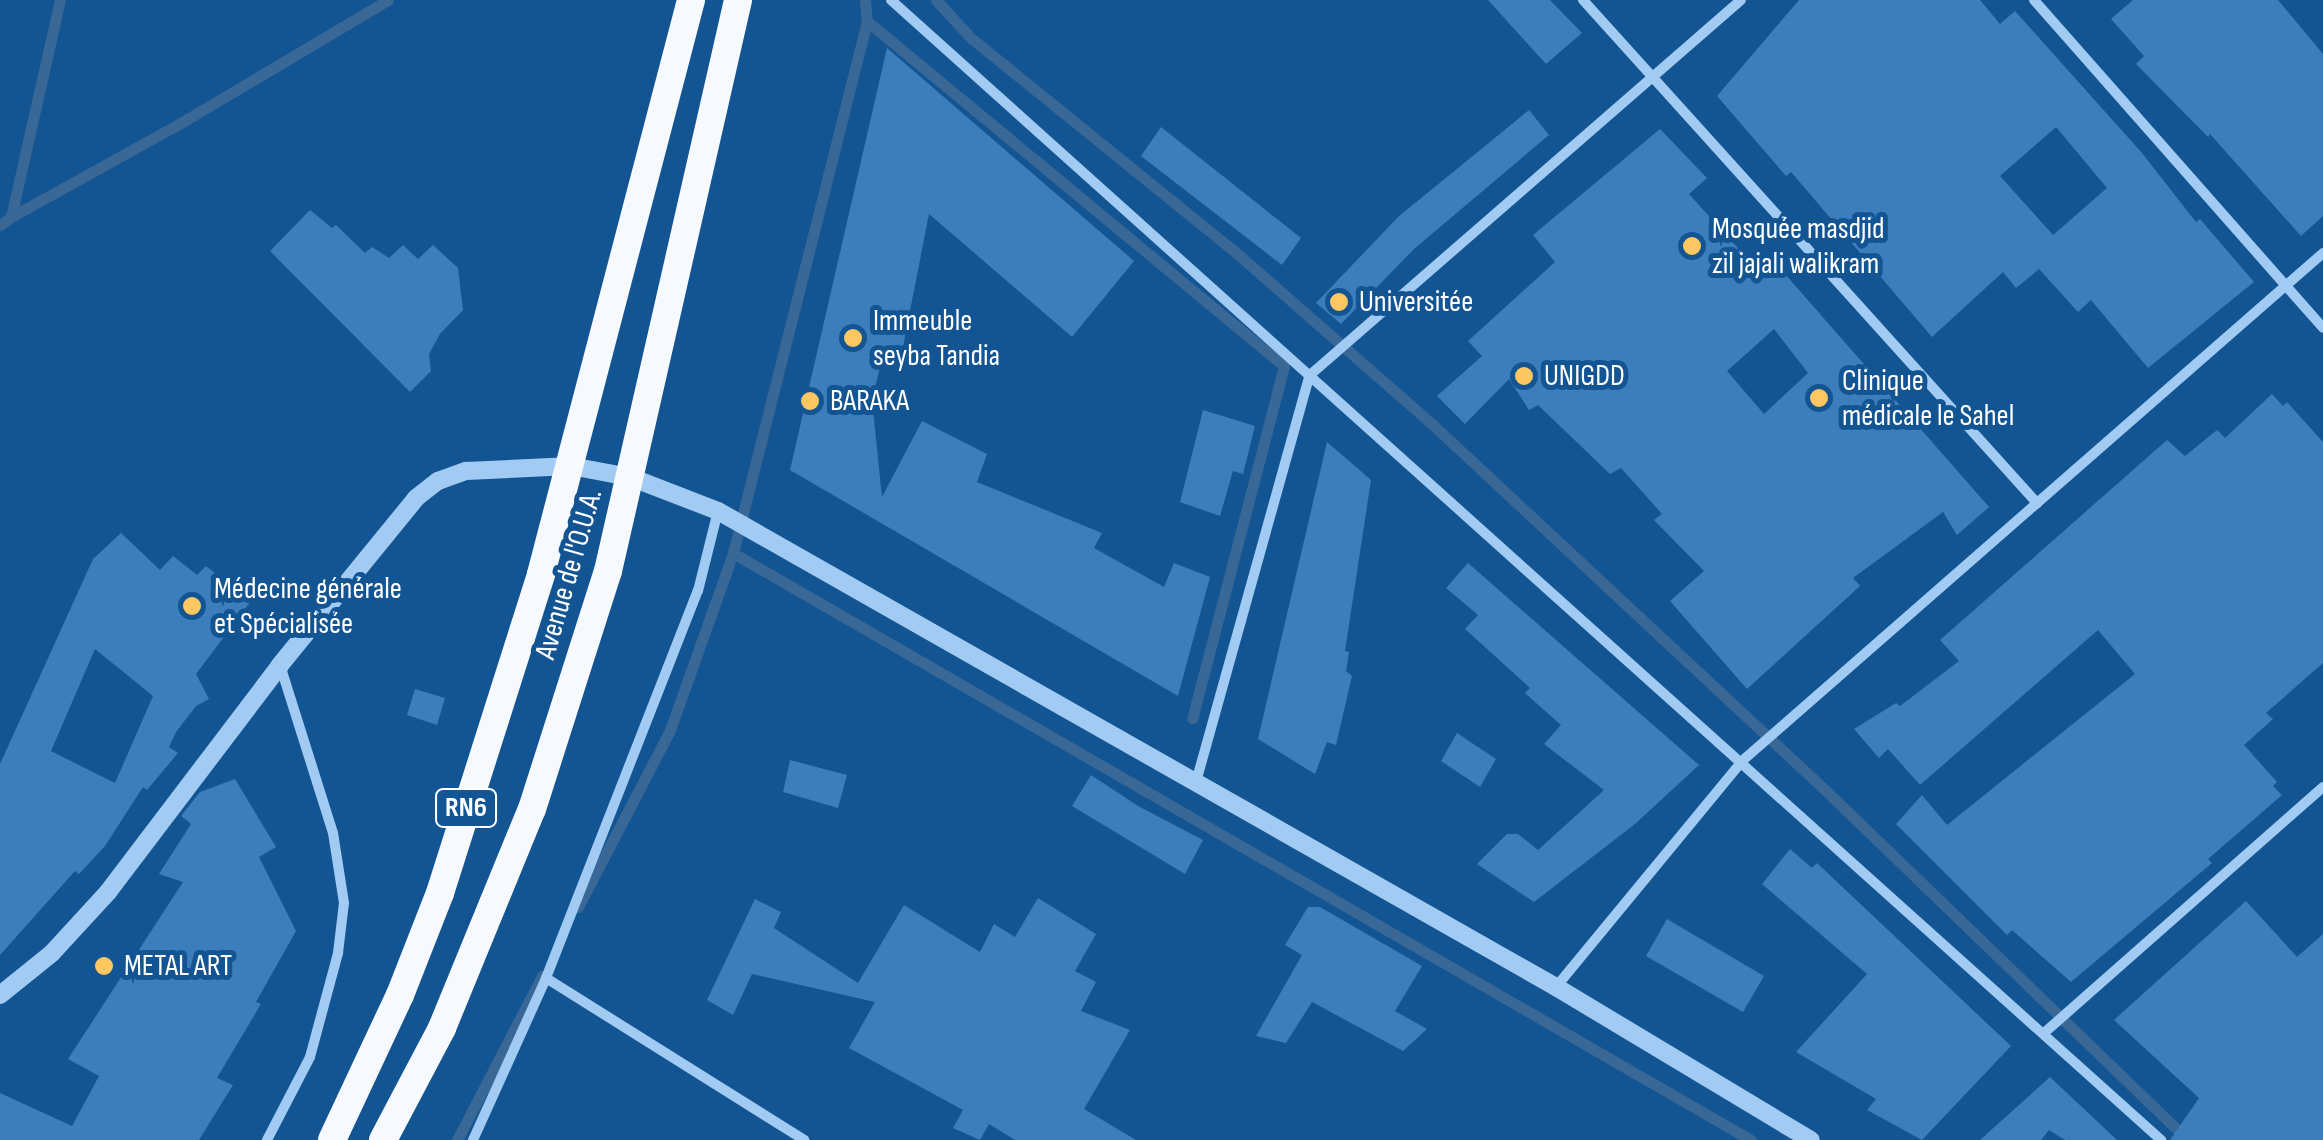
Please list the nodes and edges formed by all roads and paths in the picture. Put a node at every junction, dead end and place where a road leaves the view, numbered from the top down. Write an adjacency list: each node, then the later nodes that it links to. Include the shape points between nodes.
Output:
1 (692, 0): 12 (highway, Avenue de l'O.U.A. / RN6)
2 (738, 0): 13 (highway, Avenue de l'O.U.A. / RN6)
3 (891, 0): 11 (street)
4 (1583, 0): 7 (street)
5 (1741, 0): 7 (street)
6 (2034, 0): 9 (street)
7 (1652, 77): 11 (street); 14 (street)
8 (2323, 253): 9 (street)
9 (2286, 286): 10 (street); 14 (street)
10 (2323, 328)
11 (1310, 375): 17 (street); 18 (street)
12 (571, 466): 13 (street); 16 (street, via 466,471 438,481 416,498); 25 (highway, Avenue de l'O.U.A. / RN6, via 440,893)
13 (630, 477): 15 (street); 26 (highway, Avenue de l'O.U.A. / RN6, via 608,571 532,809 442,1028)
14 (2037, 503): 17 (street)
15 (718, 511): 18 (street); 20 (street, via 698,591)
16 (280, 666): 22 (street, via 108,892); 24 (street, via 333,833 344,903 310,1057)
17 (1742, 761): 21 (street); 23 (street)
18 (1196, 782): 21 (street)
19 (2323, 787): 23 (street)
20 (546, 978): 27 (street); 28 (street)
21 (1556, 986): 29 (street)
22 (0, 995)
23 (2044, 1033): 30 (street)
24 (268, 1140)
25 (332, 1140)
26 (383, 1140)
27 (474, 1140)
28 (804, 1140)
29 (1812, 1140)
30 (2161, 1140)

